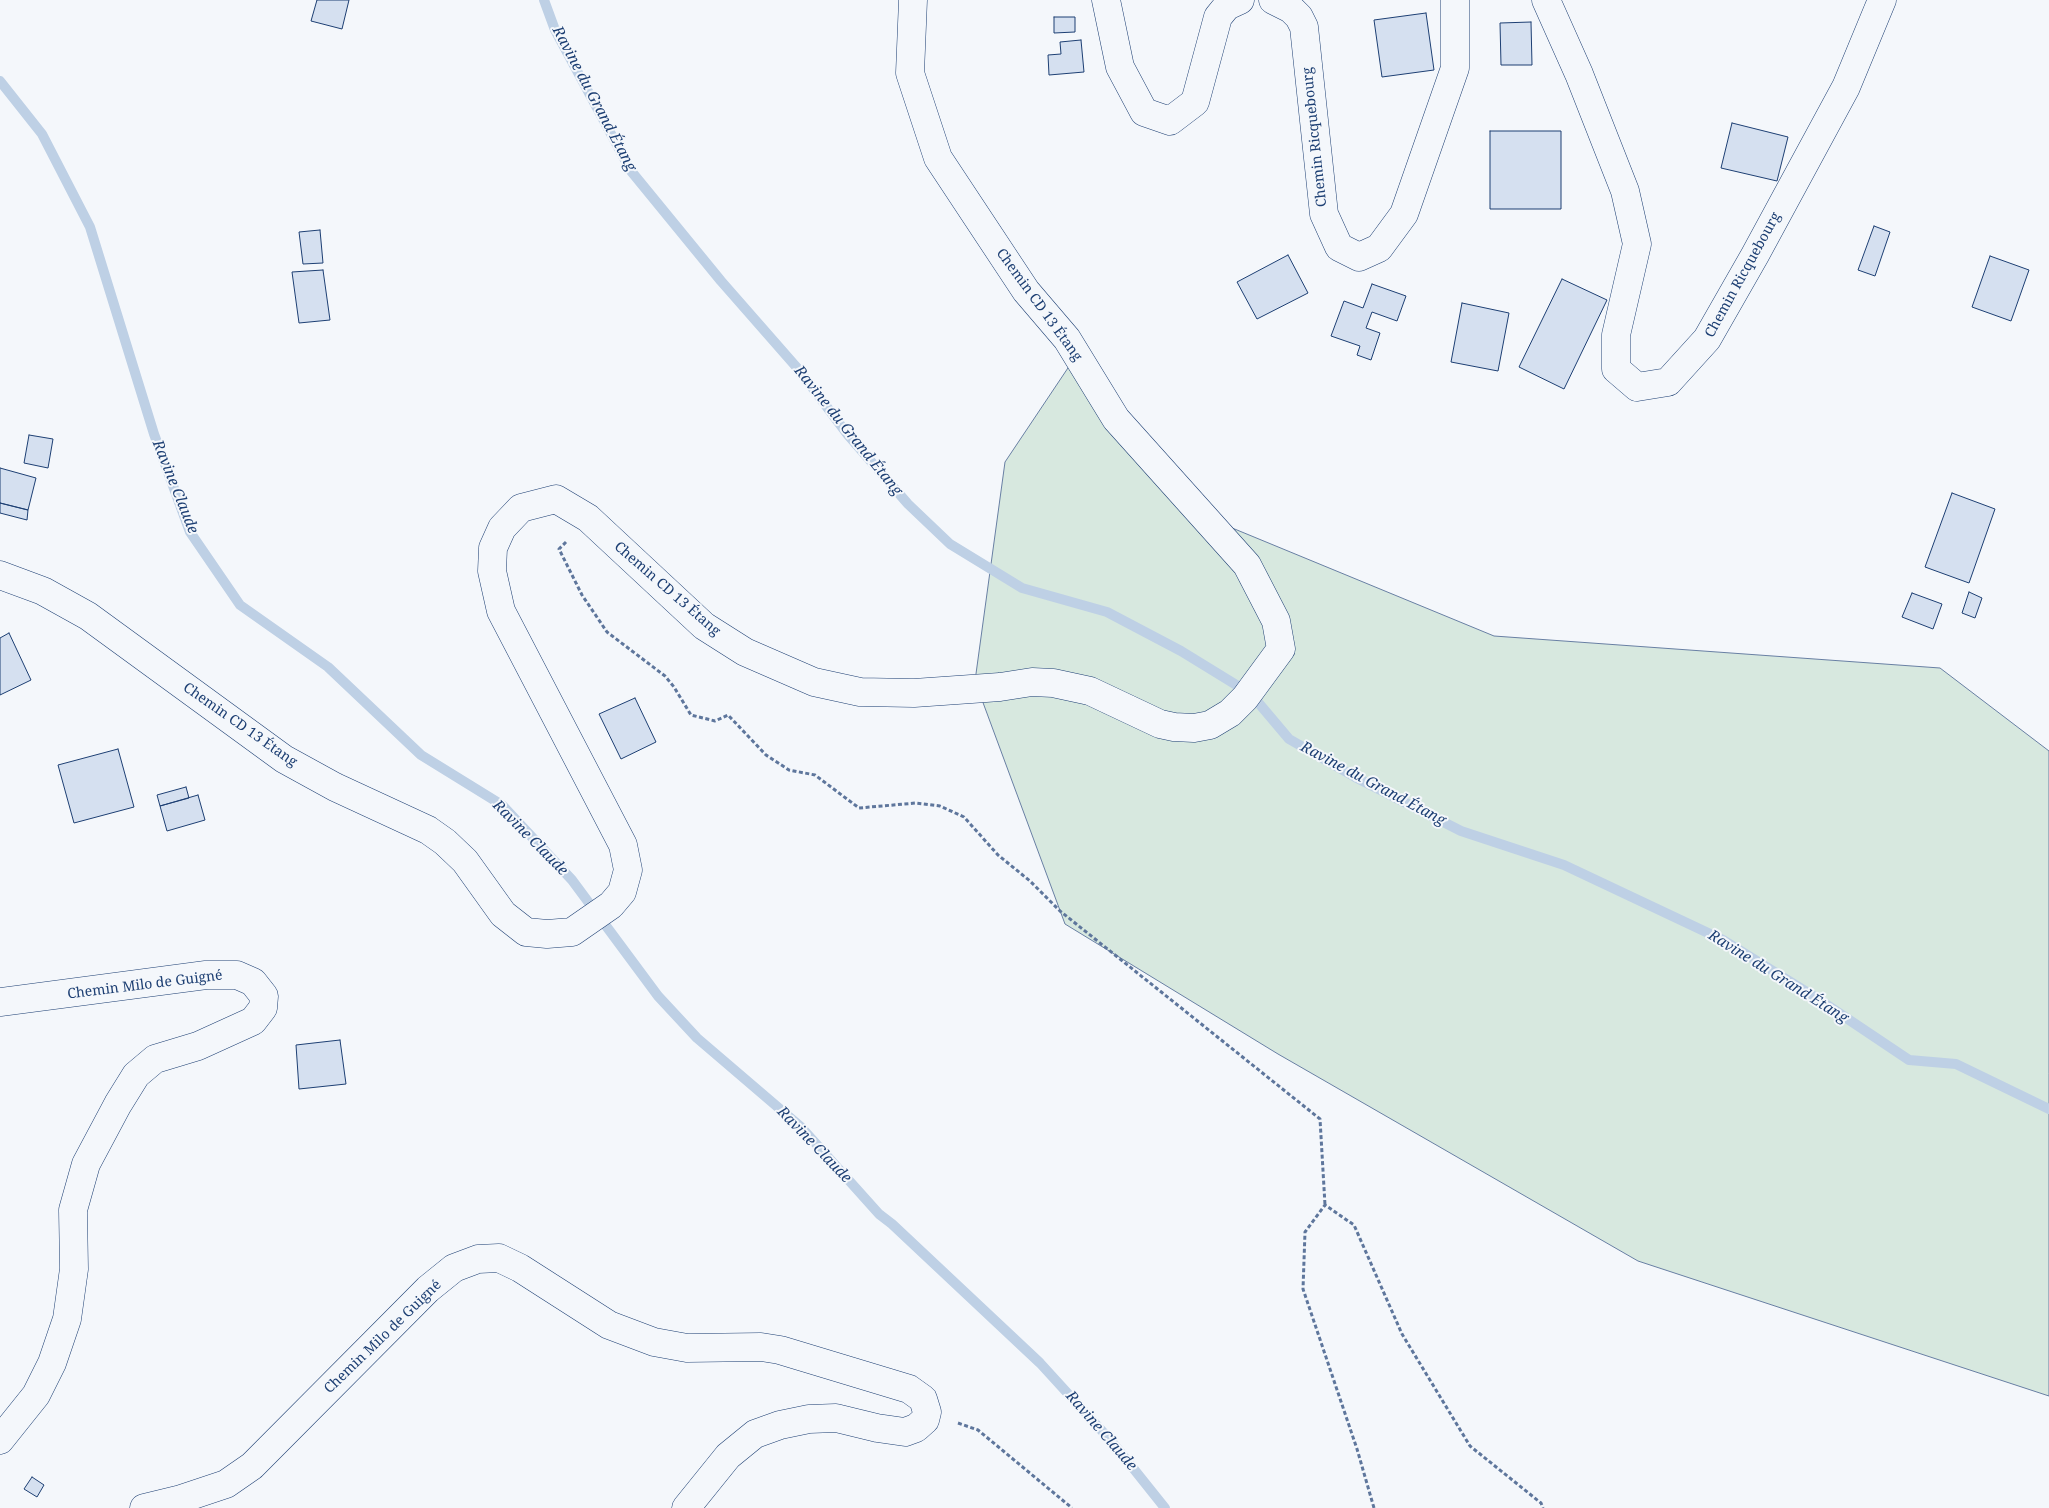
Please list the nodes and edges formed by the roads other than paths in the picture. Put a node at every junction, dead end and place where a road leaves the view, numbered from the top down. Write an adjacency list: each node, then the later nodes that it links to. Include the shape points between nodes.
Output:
1 (913, 0): 8 (street, Chemin CD 13 Étang, via 910,73 938,158 1026,291 1067,339 1116,420 1247,565 1276,621 1281,649 1230,713 1210,725 1174,727 1160,724 1090,691 1053,683 1032,682 914,693 860,692 814,682 745,652 704,626 588,518 556,499 521,508 502,528 493,548 492,571 501,611 623,845 628,870 622,892 611,905 572,932 526,932 503,914 465,861 428,830 335,787 284,759 88,616 43,591)
2 (1106, 0): 3 (street, via 1120,67 1144,112 1170,121 1195,102 1218,16)
3 (1240, 0)
4 (1273, 0): 5 (street, Chemin Ricquebourg, via 1291,9 1304,27 1324,214 1339,247 1359,257 1379,248 1404,214 1454,68)
5 (1455, 0)
6 (1546, 0): 7 (street, Chemin Ricquebourg, via 1625,191 1636,244 1616,335 1616,369 1637,387 1668,382 1707,339 1846,86)
7 (1882, 0)
8 (0, 575)
9 (0, 1002): 10 (street, Chemin Milo de Guigné, via 206,976 237,975 254,982 264,996 263,1008 253,1021 198,1046 154,1059 136,1075 118,1104 86,1164 73,1210 74,1269 67,1319 55,1354 36,1395)
10 (0, 1440)
11 (144, 1508): 12 (street, Chemin Milo de Guigné, via 226,1484 252,1466 428,1289 454,1268 478,1259 499,1258 609,1325 654,1342 687,1348 761,1347 780,1350 909,1389 923,1399 925,1420 905,1432 836,1418 809,1419 755,1434 728,1456)
12 (686, 1508)

